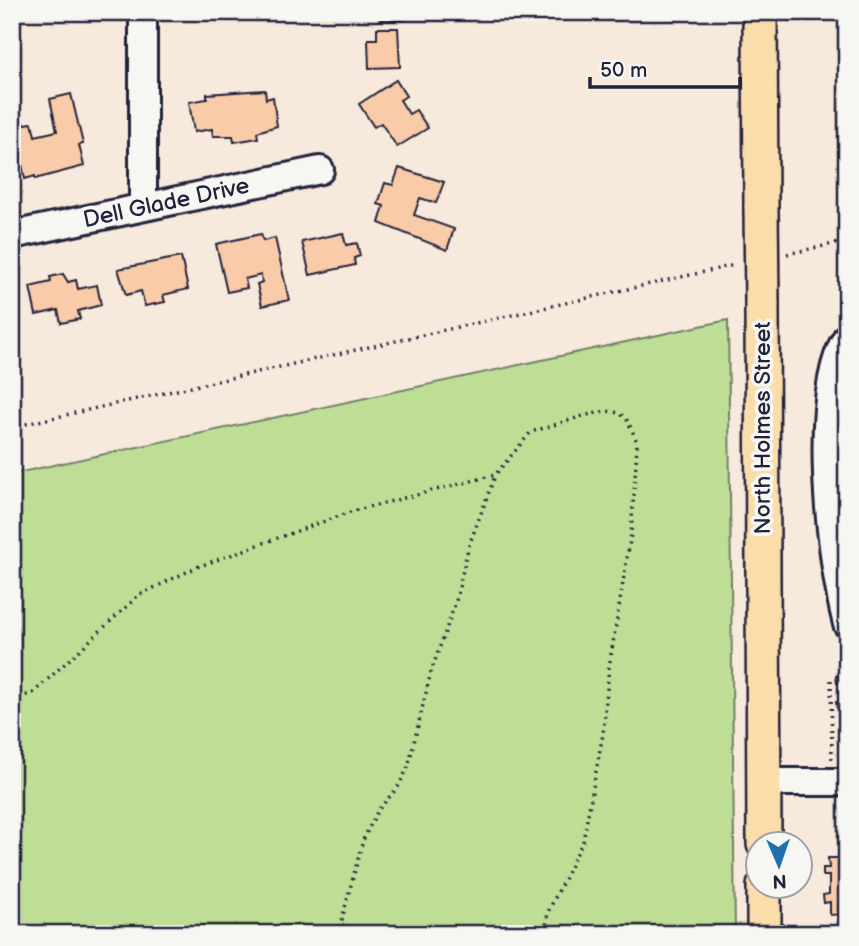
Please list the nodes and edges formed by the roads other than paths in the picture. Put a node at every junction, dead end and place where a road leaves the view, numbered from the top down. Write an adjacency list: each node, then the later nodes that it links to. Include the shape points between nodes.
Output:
1 (143, 12): 4 (street)
2 (760, 12): 9 (main road, North Holmes Street, bridge)
3 (320, 170): 4 (street, Dell Glade Drive)
4 (143, 207): 5 (street, Dell Glade Drive)
5 (12, 235)
6 (847, 337): 7 (street, via 831,374 827,482)
7 (847, 624)
8 (839, 773): 9 (street)
9 (764, 782): 10 (main road, North Holmes Street)
10 (764, 830)
11 (764, 900): 12 (main road)
12 (764, 934)

